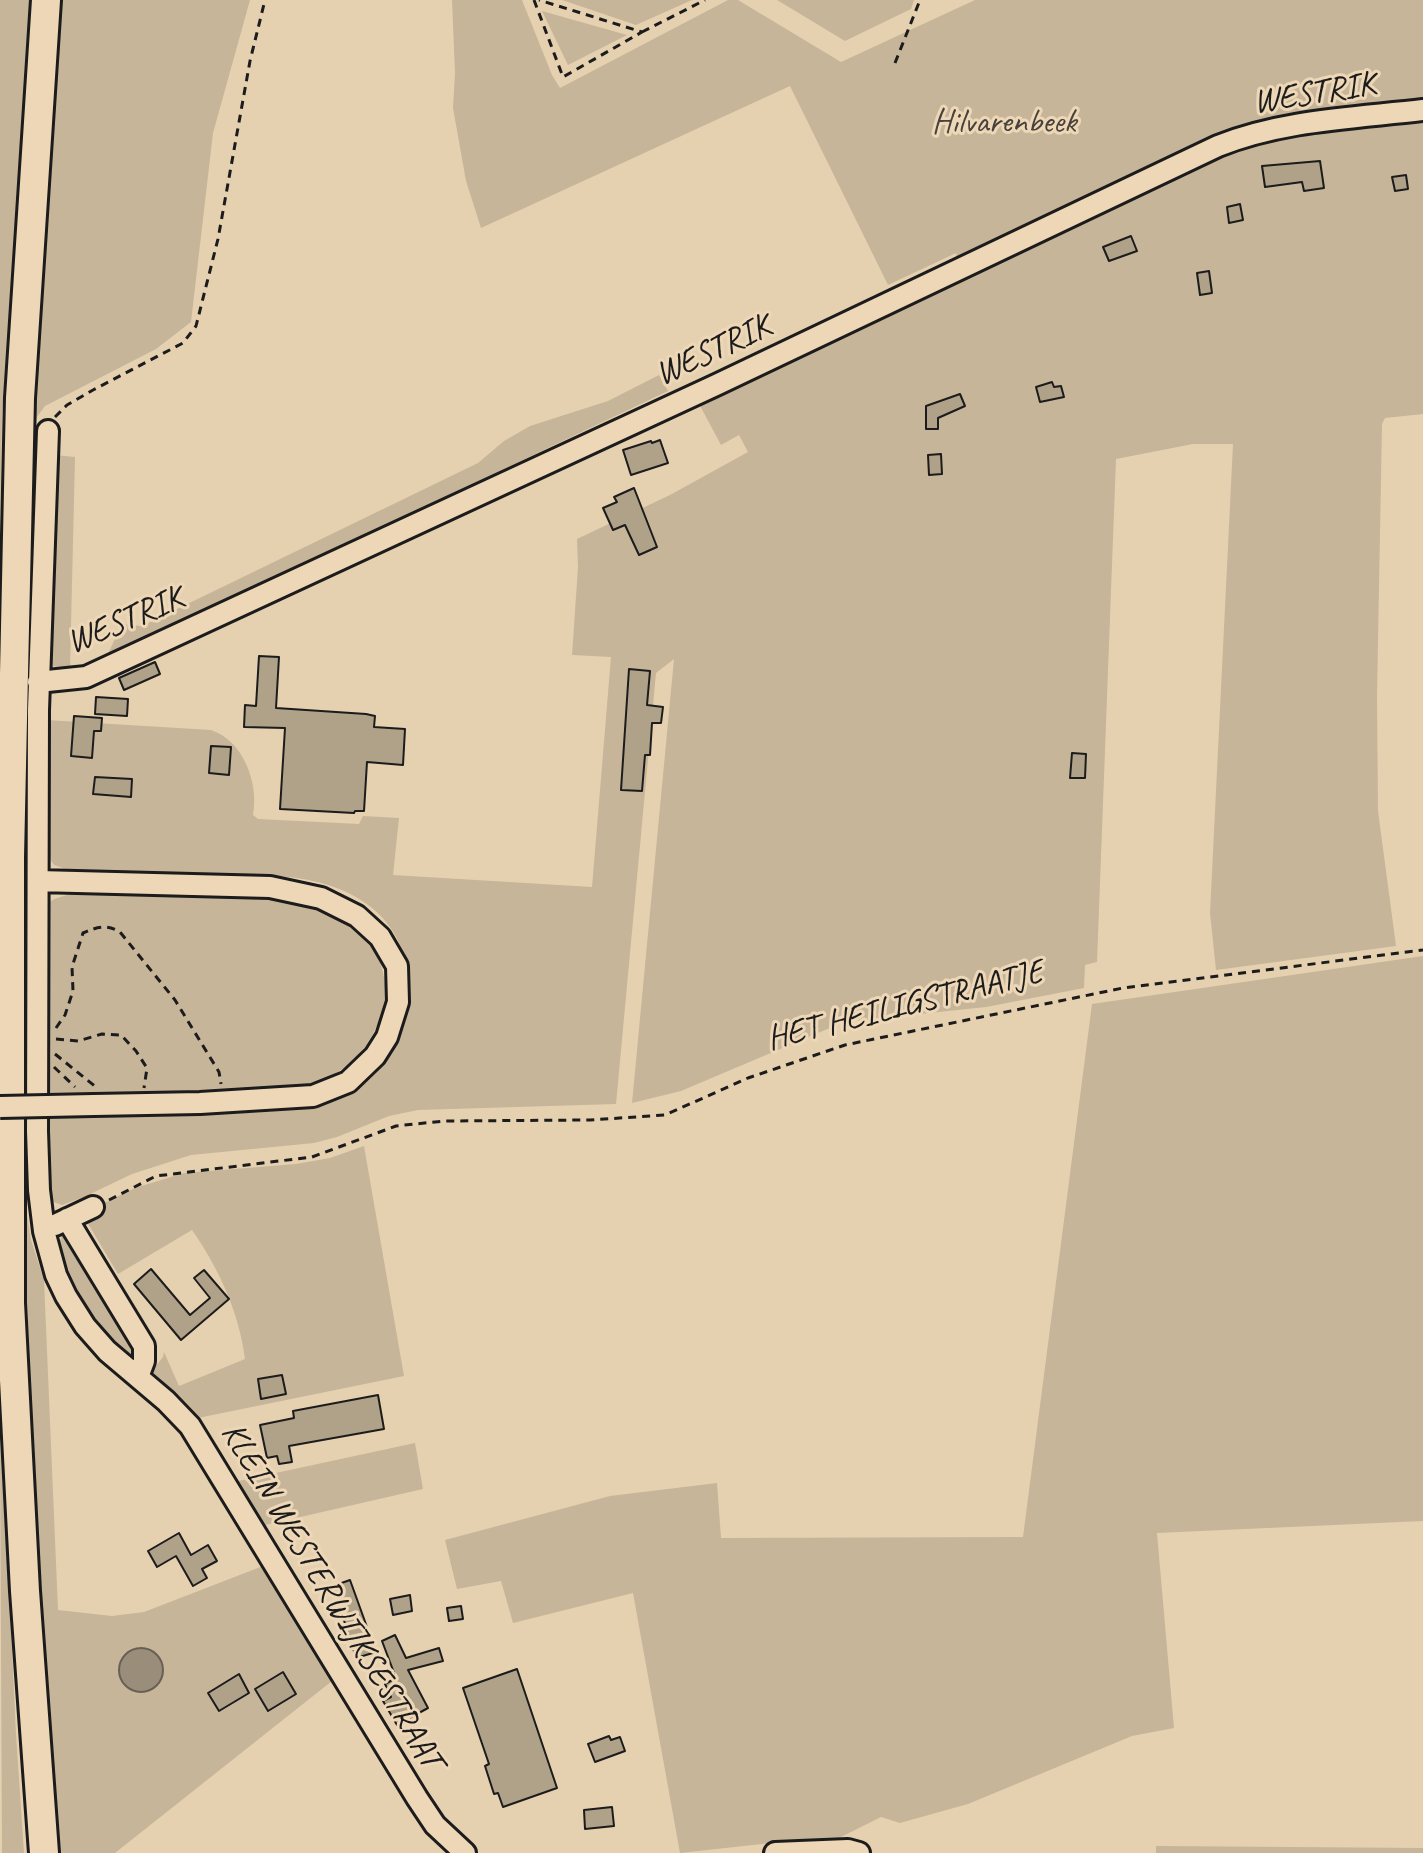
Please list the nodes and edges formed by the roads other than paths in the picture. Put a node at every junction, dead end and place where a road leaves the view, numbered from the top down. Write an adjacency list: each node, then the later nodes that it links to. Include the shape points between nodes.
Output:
1 (46, 0): 11 (highway, via 20,398 10,857 10,1303)
2 (1423, 110): 4 (street, WESTRIK, via 1288,126 1218,146 86,677)
3 (48, 431): 4 (street, KLEIN WESTERWIJKSESTRAAT)
4 (38, 682): 5 (street, KLEIN WESTERWIJKSESTRAAT)
5 (38, 881): 6 (street, bridge, via 270,887 321,898 357,916 380,937 397,966 398,1002 375,1056 348,1082 313,1096 224,1102 96,1097); 9 (street, KLEIN WESTERWIJKSESTRAAT, via 39,1190)
6 (0, 1107)
7 (93, 1207): 8 (street)
8 (67, 1219): 9 (street); 10 (street, via 144,1346)
9 (44, 1231): 10 (street, KLEIN WESTERWIJKSESTRAAT, via 56,1275 85,1326)
10 (138, 1377): 12 (street, KLEIN WESTERWIJKSESTRAAT, via 179,1413 208,1453 417,1798 435,1825)
11 (44, 1853)
12 (465, 1853)
13 (775, 1853): 14 (street)
14 (859, 1853)

